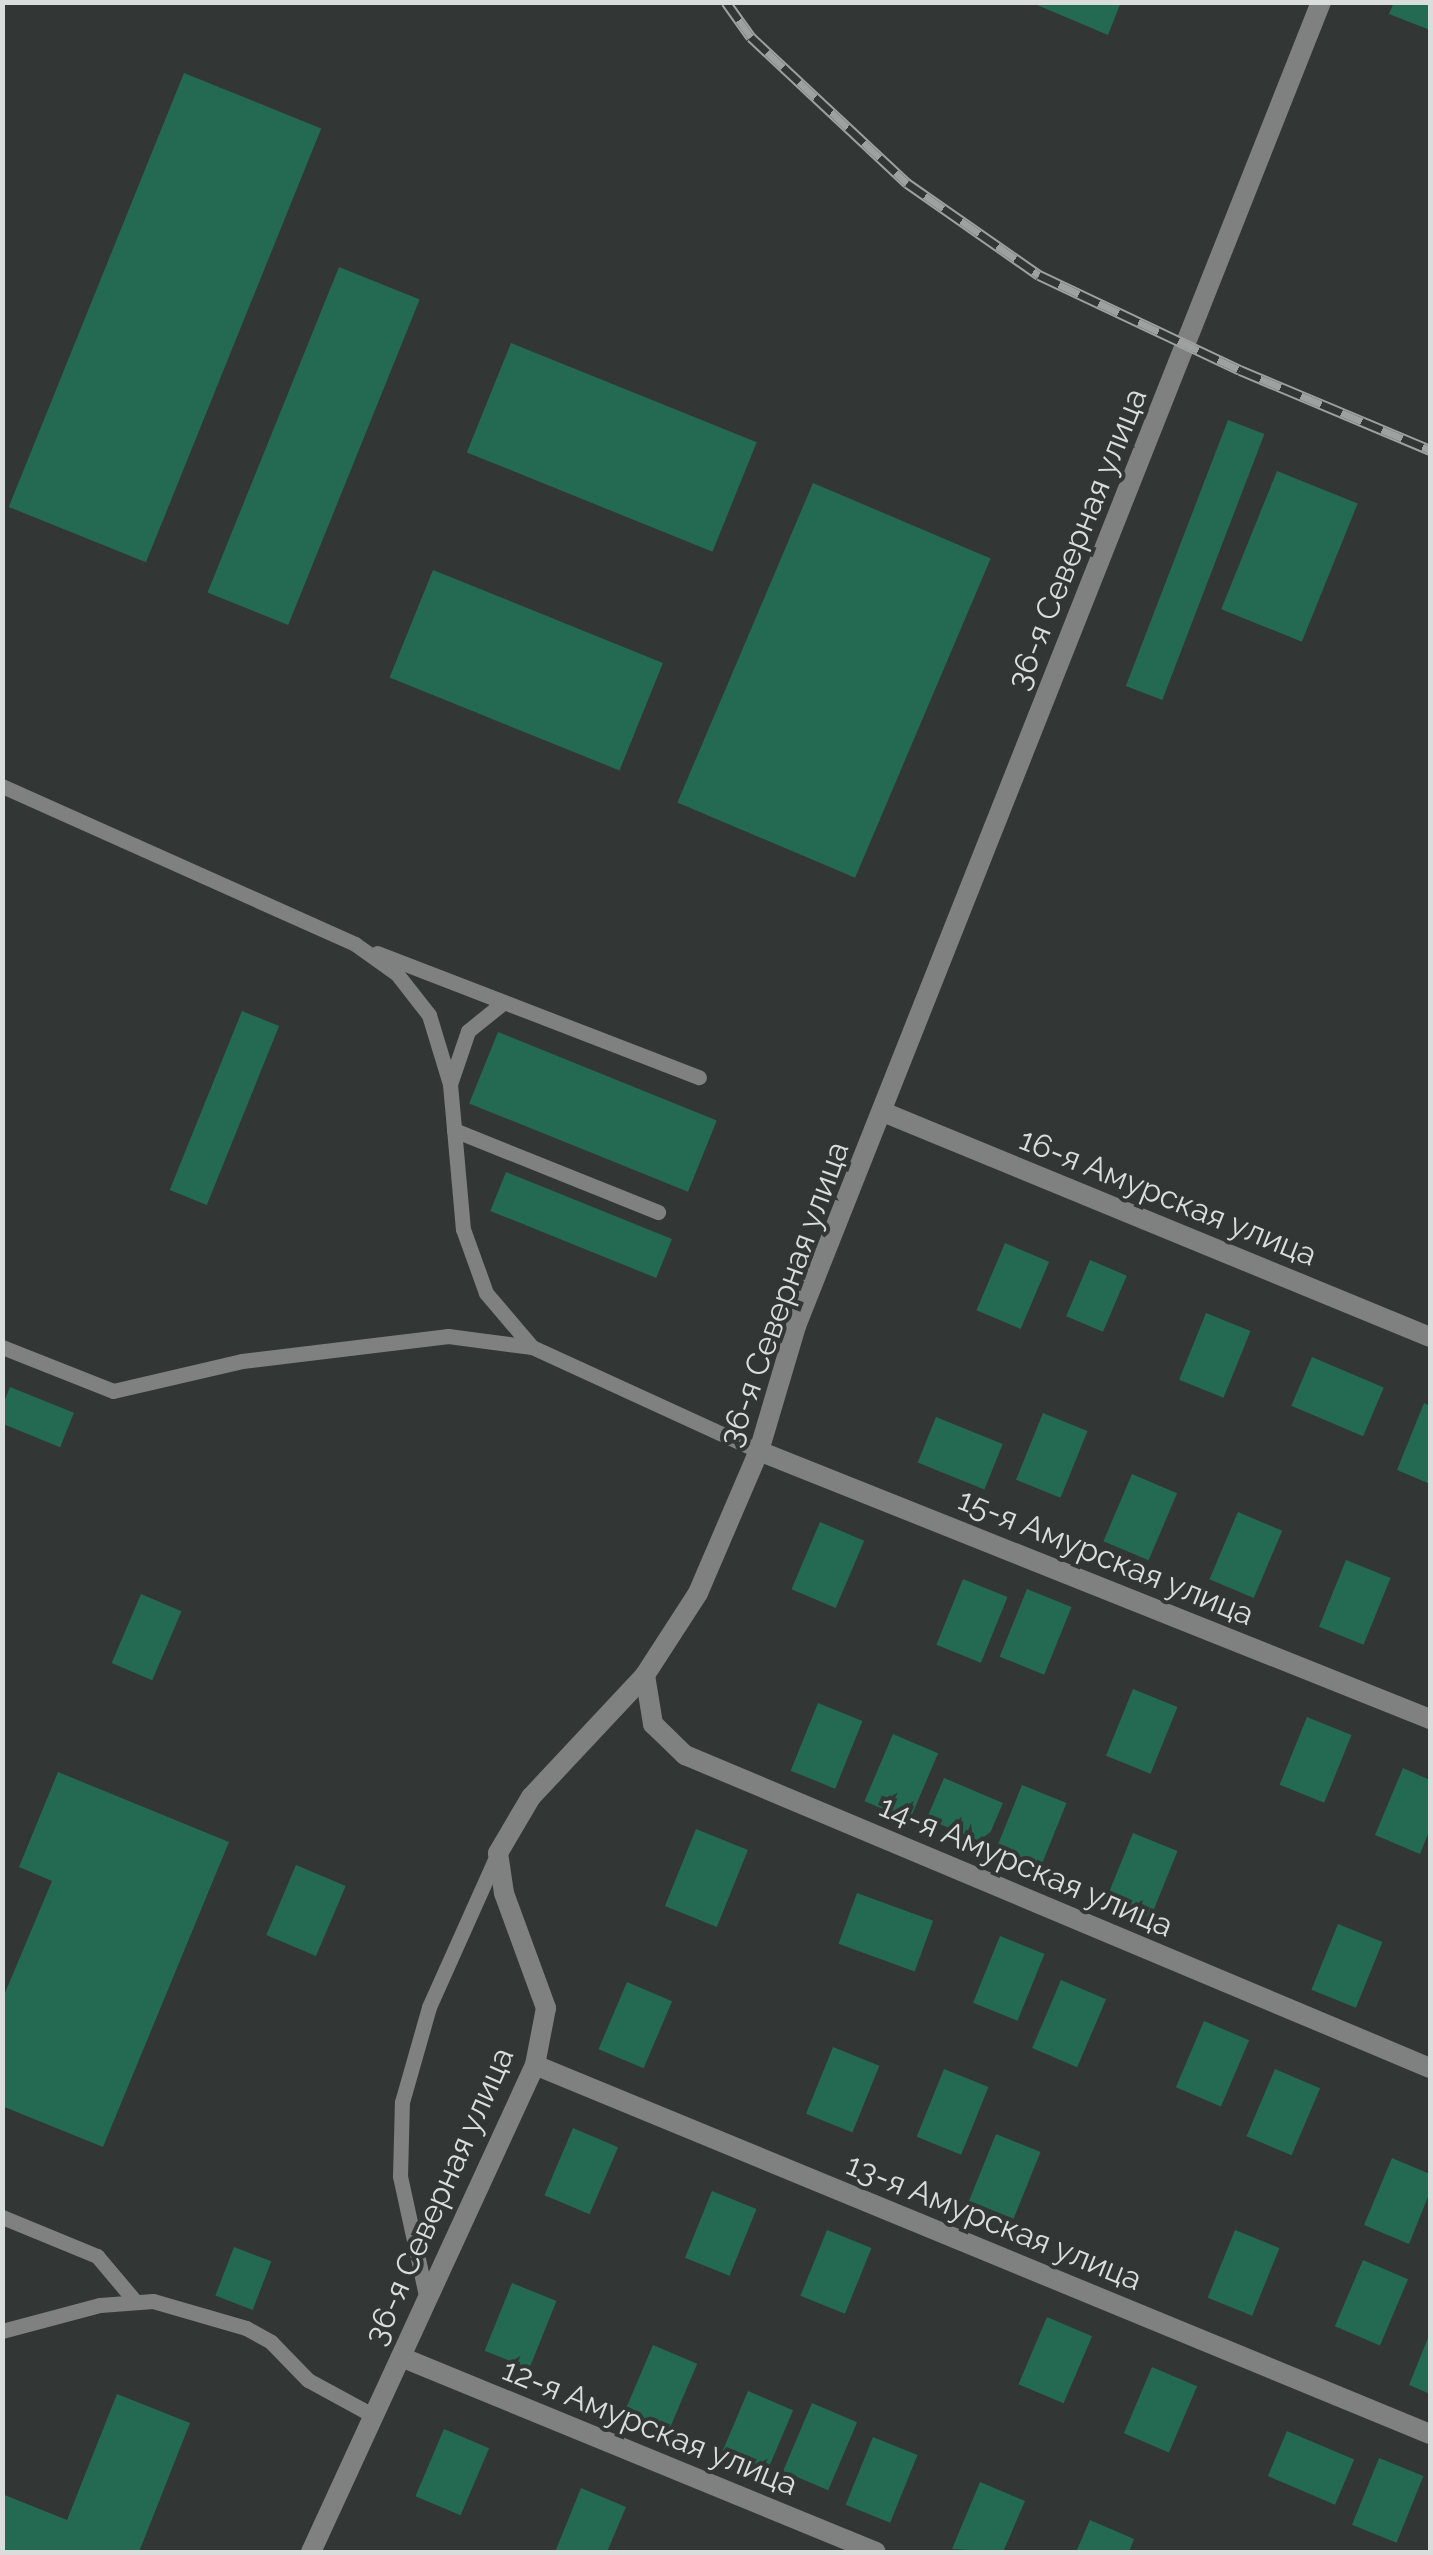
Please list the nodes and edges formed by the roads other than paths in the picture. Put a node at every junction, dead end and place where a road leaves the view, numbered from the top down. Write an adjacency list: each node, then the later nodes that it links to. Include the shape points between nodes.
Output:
1 (1321, 2): 7 (street, 36-я Северная улица)
2 (2, 786): 3 (lane)
3 (355, 944): 4 (lane); 6 (lane, via 397,974 429,1015)
4 (504, 1002): 5 (lane); 6 (lane, via 468,1031)
5 (699, 1077)
6 (450, 1084): 8 (lane)
7 (884, 1112): 10 (street, 16-я Амурская улица); 13 (street, 36-я Северная улица, via 796,1326)
8 (454, 1130): 9 (lane); 11 (lane, via 463,1229 486,1293)
9 (658, 1212)
10 (1430, 1337)
11 (532, 1347): 12 (lane, via 448,1336 242,1361 114,1391); 13 (lane)
12 (2, 1348)
13 (759, 1451): 14 (street, 36-я Северная улица, via 698,1593); 15 (street, 15-я Амурская улица)
14 (645, 1674): 16 (street, 36-я Северная улица, via 531,1798); 18 (street, 14-я Амурская улица, via 653,1724 685,1755)
15 (1430, 1719)
16 (498, 1852): 17 (street, 36-я Северная улица, via 504,1893 546,2008); 21 (lane, via 429,2007 402,2102 400,2176)
17 (536, 2066): 21 (street, 36-я Северная улица); 25 (street, 13-я Амурская улица)
18 (1430, 2068)
19 (2, 2217): 20 (lane, via 97,2256)
20 (134, 2300): 22 (lane); 24 (lane, via 246,2328 271,2342 308,2380)
21 (428, 2300): 23 (street, 36-я Северная улица)
22 (2, 2331)
23 (401, 2357): 24 (street, 36-я Северная улица); 27 (street, 12-я Амурская улица)
24 (374, 2416): 26 (street, 36-я Северная улица)
25 (1430, 2434)
26 (311, 2552)
27 (876, 2552)

